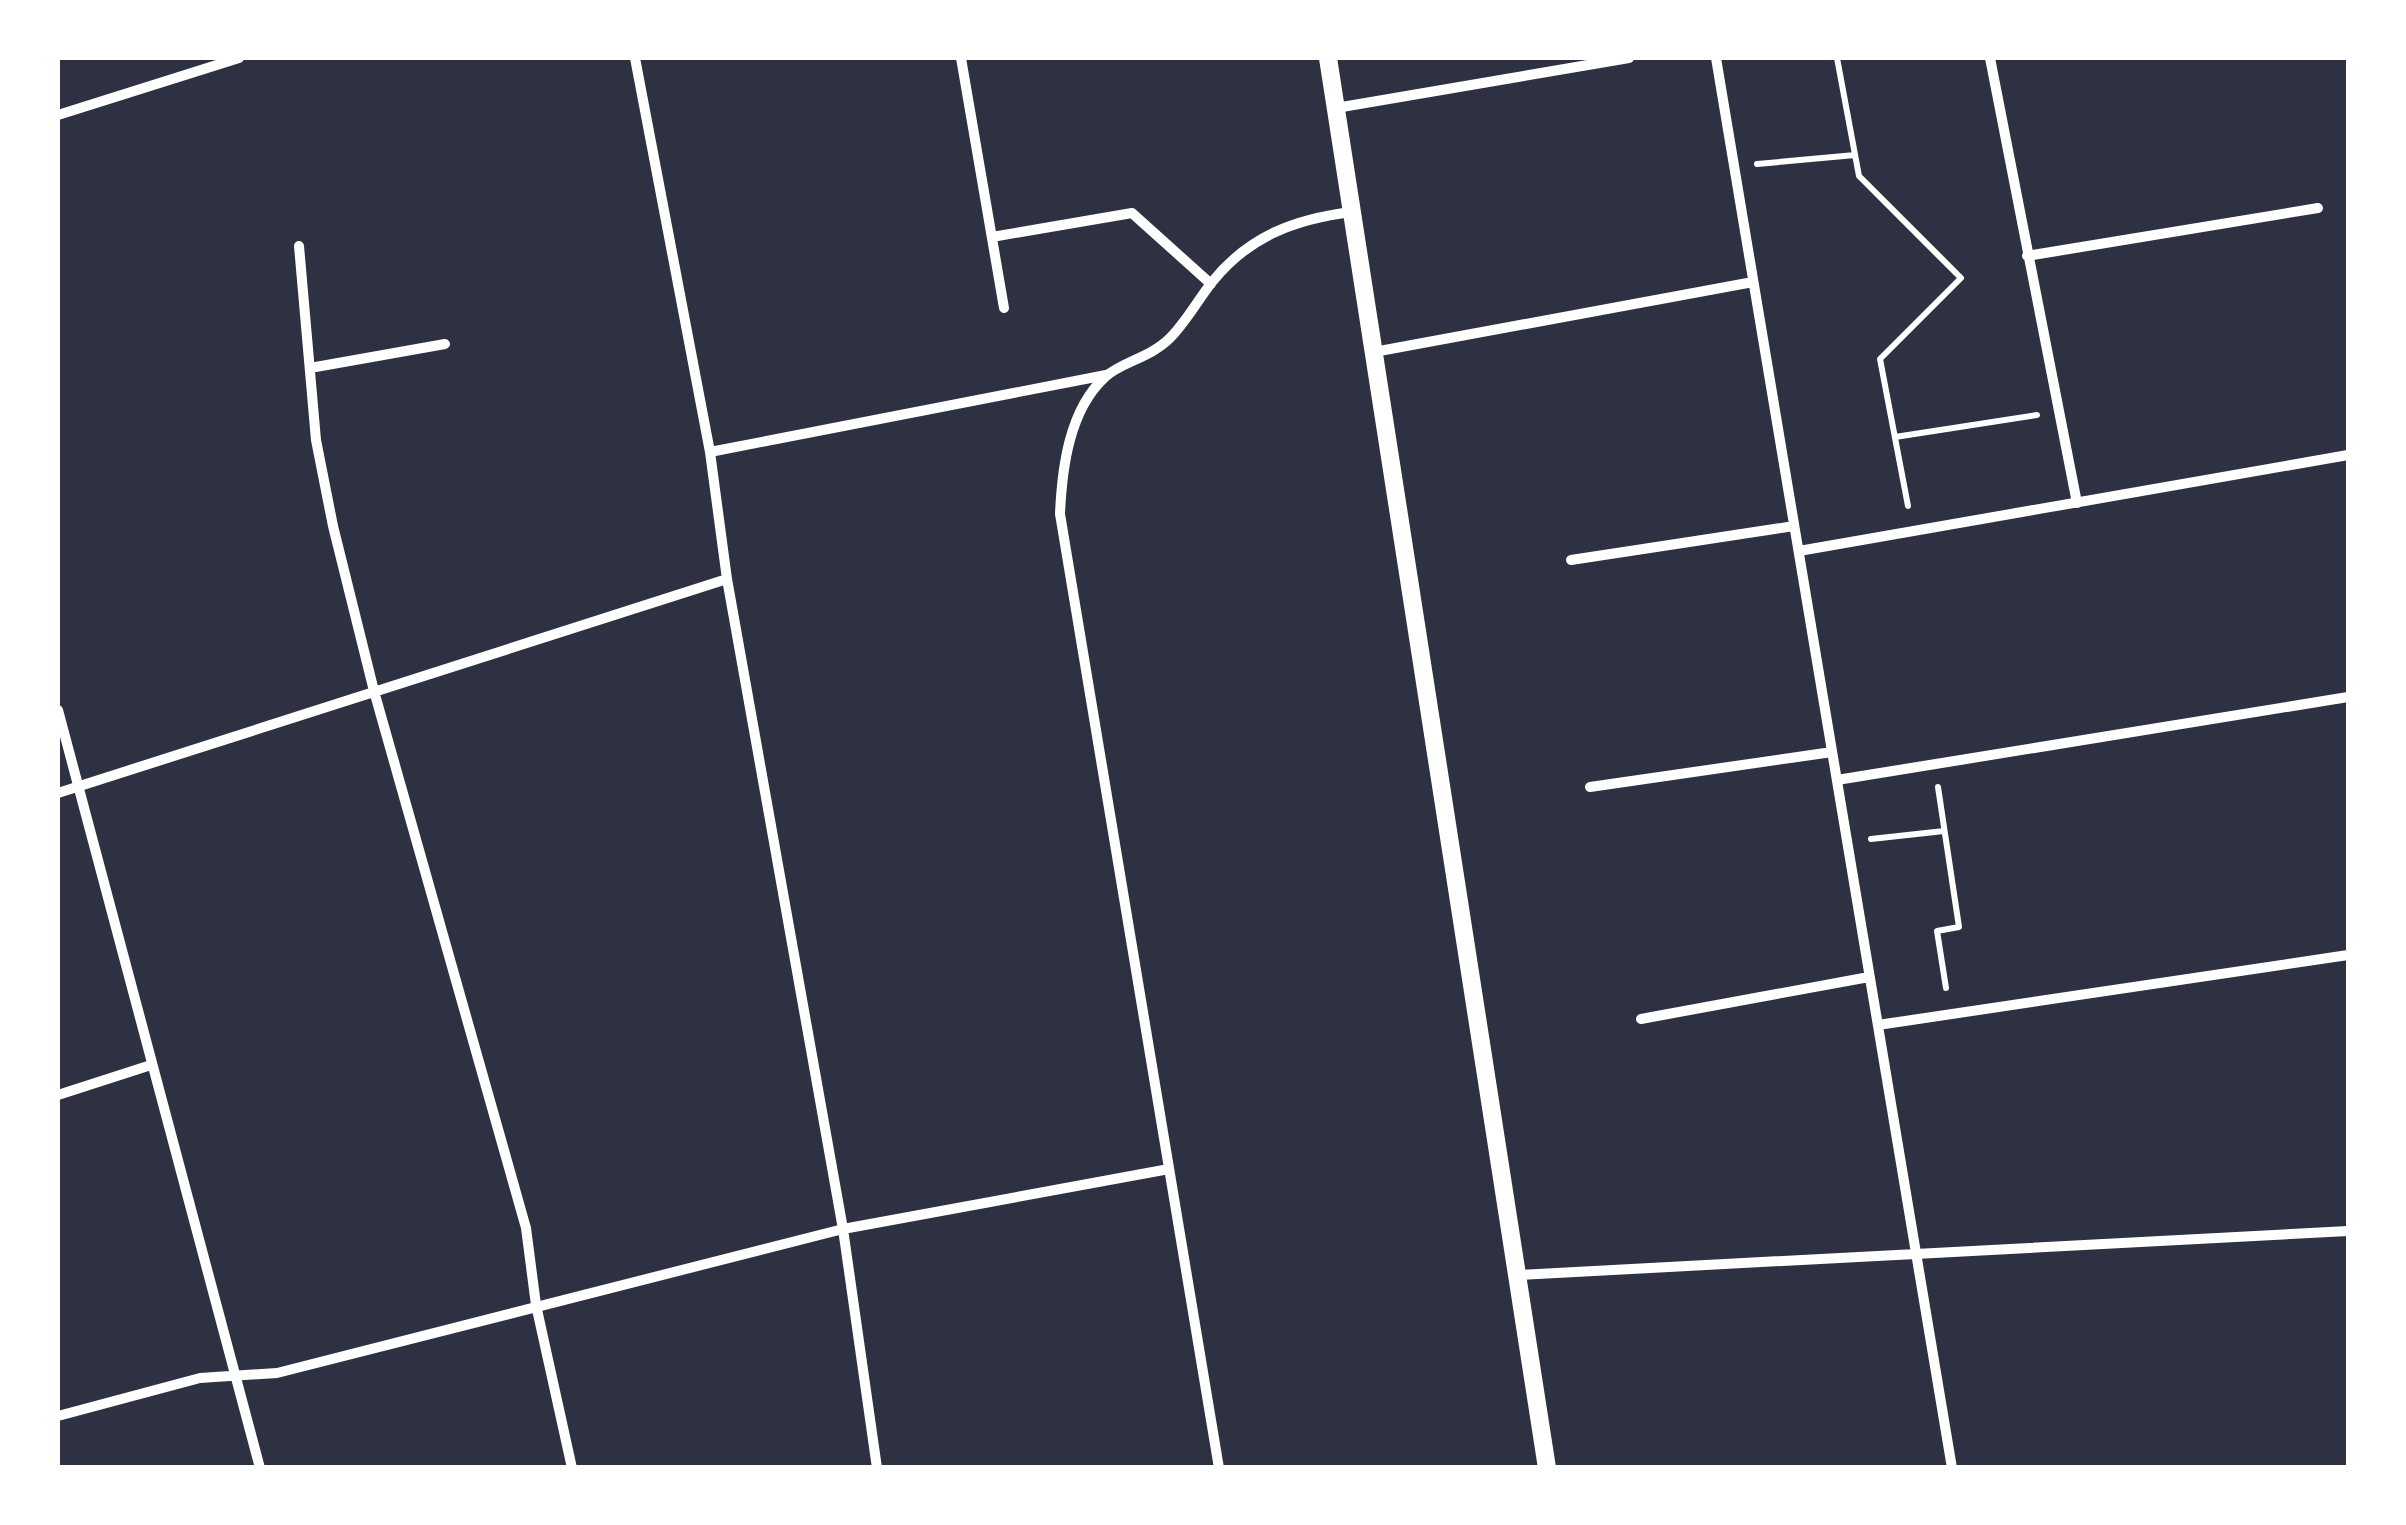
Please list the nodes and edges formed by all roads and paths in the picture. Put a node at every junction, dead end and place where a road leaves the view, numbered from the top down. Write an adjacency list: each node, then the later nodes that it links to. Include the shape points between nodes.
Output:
1 (239, 58): 10 (street)
2 (635, 58): 27 (street)
3 (961, 58): 15 (street)
4 (1328, 58): 9 (street)
5 (1629, 58): 9 (street)
6 (1716, 58): 12 (street)
7 (1836, 58): 11 (path)
8 (1990, 58): 17 (street)
9 (1336, 108): 14 (street)
10 (58, 115)
11 (1855, 155): 12 (path); 26 (path, via 1859,176 1961,278 1880,360)
12 (1734, 166): 18 (street)
13 (2318, 208): 17 (street)
14 (1352, 212): 19 (street, via 1310,217 1263,236 1235,255); 22 (street)
15 (992, 237): 19 (street, via 1132,213); 20 (street)
16 (299, 246): 23 (street)
17 (2027, 256): 25 (street)
18 (1753, 282): 22 (street); 30 (street)
19 (1211, 284): 24 (street, via 1171,337)
20 (1004, 308)
21 (444, 344): 23 (street)
22 (1374, 352): 57 (street)
23 (310, 368): 35 (street, via 316,440)
24 (1107, 375): 27 (street); 53 (street, via 1086,399 1062,466 1060,514)
25 (2058, 412): 26 (path); 29 (street)
26 (1895, 437): 31 (path)
27 (710, 452): 34 (street)
28 (2348, 455): 29 (street)
29 (2076, 503): 31 (street)
30 (1794, 526): 32 (street); 33 (street)
31 (1912, 532): 32 (street)
32 (1798, 551): 38 (street)
33 (1571, 560)
34 (727, 579): 35 (street); 54 (street)
35 (374, 691): 42 (street); 58 (street, via 526,1228)
36 (2348, 697): 39 (street)
37 (58, 710): 42 (street)
38 (1832, 752): 40 (street); 41 (street)
39 (1934, 764): 40 (street); 44 (path)
40 (1837, 780): 45 (street)
41 (1590, 787)
42 (77, 788): 43 (street); 51 (street)
43 (58, 794)
44 (1944, 831): 45 (path); 48 (path, via 1959,927 1936,932)
45 (1847, 841): 47 (street)
46 (2348, 955): 48 (street)
47 (1870, 977): 49 (street); 50 (street)
48 (1950, 1014): 50 (street)
49 (1641, 1019)
50 (1878, 1026): 56 (street)
51 (150, 1065): 52 (street); 59 (street)
52 (58, 1095)
53 (1169, 1169): 54 (street); 64 (street)
54 (844, 1229): 58 (street); 63 (street)
55 (2348, 1231): 56 (street)
56 (1916, 1254): 57 (street); 66 (street)
57 (1518, 1276): 65 (street)
58 (536, 1304): 59 (street, via 277,1373); 62 (street)
59 (237, 1376): 60 (street, via 200,1378); 61 (street)
60 (58, 1416)
61 (260, 1468)
62 (572, 1468)
63 (877, 1468)
64 (1220, 1468)
65 (1547, 1468)
66 (1952, 1468)

